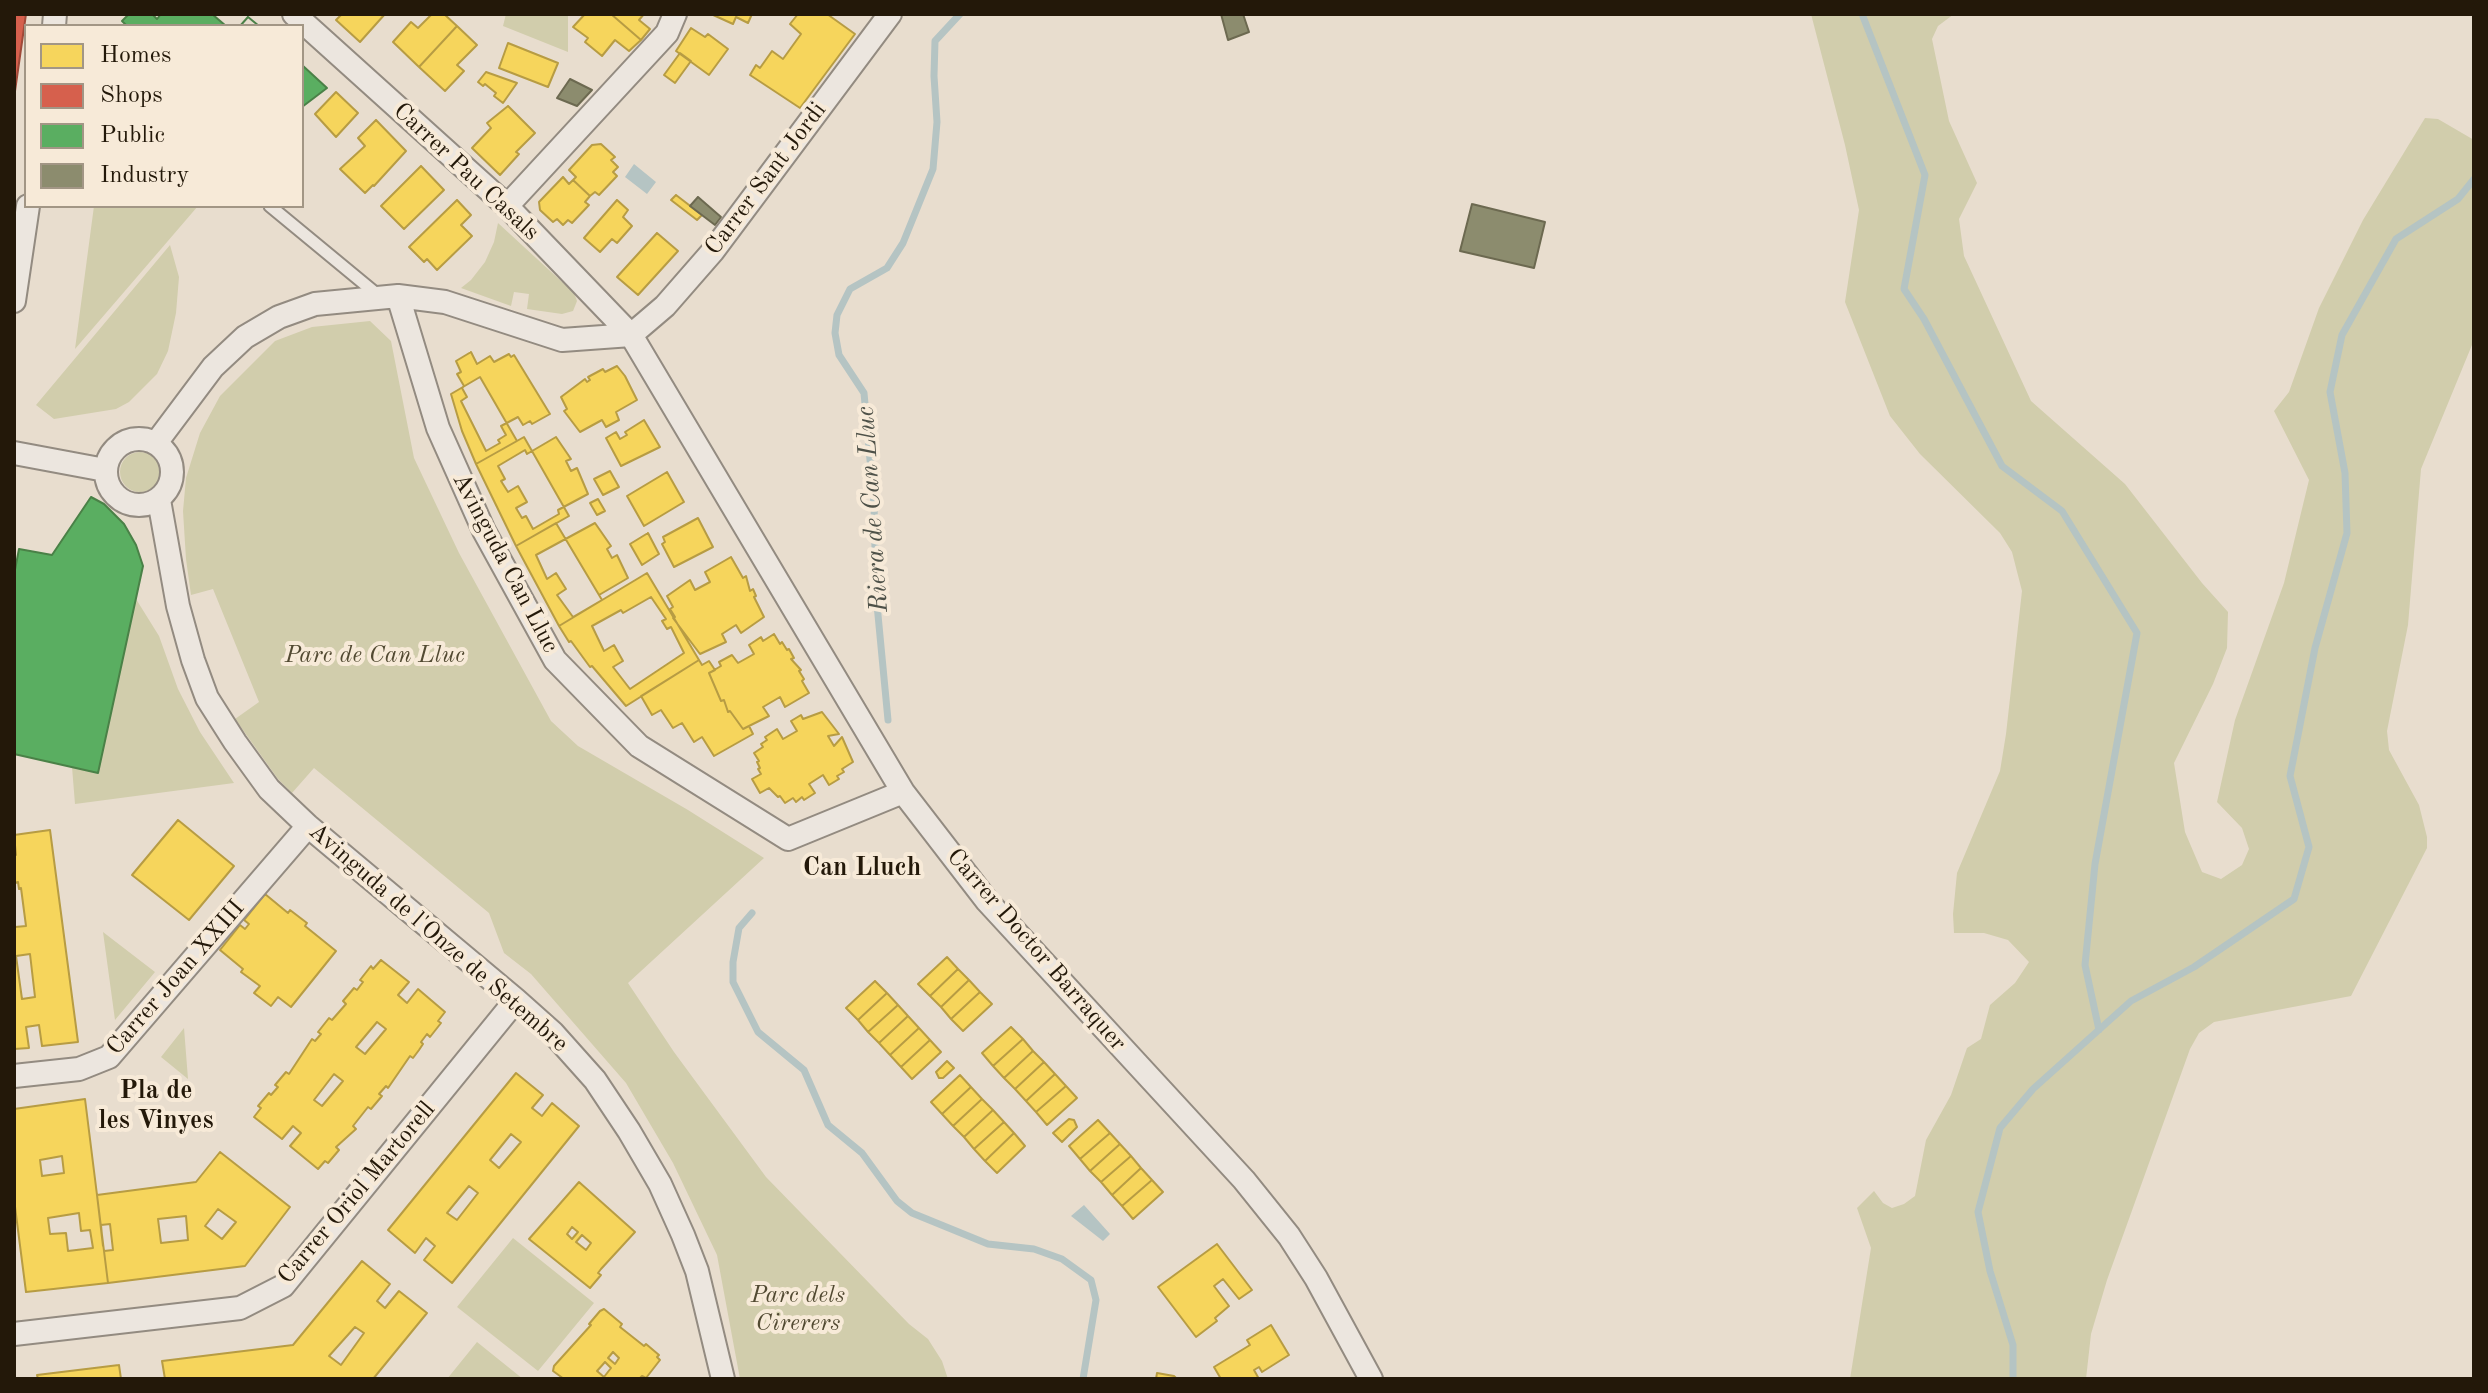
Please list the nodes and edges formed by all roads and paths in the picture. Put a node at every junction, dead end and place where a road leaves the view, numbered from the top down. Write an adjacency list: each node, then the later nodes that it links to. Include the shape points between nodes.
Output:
1 (294, 14): 4 (street, Carrer Pau Casals)
2 (675, 14): 4 (street, via 667,33)
3 (890, 14): 9 (street, Carrer Sant Jordi, via 713,251 665,306)
4 (507, 206): 9 (street, Carrer Pau Casals)
5 (28, 208): 8 (street)
6 (273, 208): 7 (lane)
7 (391, 297): 9 (street, via 445,302 562,340); 10 (street, via 315,304 245,337 213,367); 14 (street, Avinguda Can Lluc, via 438,428 484,531 555,660 639,746 788,839)
8 (14, 301)
9 (631, 335): 14 (street, Carrer Doctor Barraquer)
10 (156, 443): 12 (street, via 123,443); 13 (street, via 172,471 167,492)
11 (14, 453): 12 (street)
12 (105, 470): 13 (street, via 118,499 138,506)
13 (159, 500): 15 (street, Avinguda de l'Onze de Setembre, via 178,606 207,698 269,789)
14 (903, 792): 19 (street, Carrer Doctor Barraquer, via 987,901 1244,1180 1289,1236)
15 (308, 826): 16 (street, Avinguda de l'Onze de Setembre); 17 (street, Carrer Joan XXIII, via 109,1057 79,1069)
16 (516, 1000): 18 (street, Carrer Oriol Martorell, via 283,1286 240,1308); 20 (street, Avinguda de l'Onze de Setembre, via 595,1080 660,1184 697,1271)
17 (14, 1076)
18 (14, 1334)
19 (1368, 1378)
20 (723, 1379)

